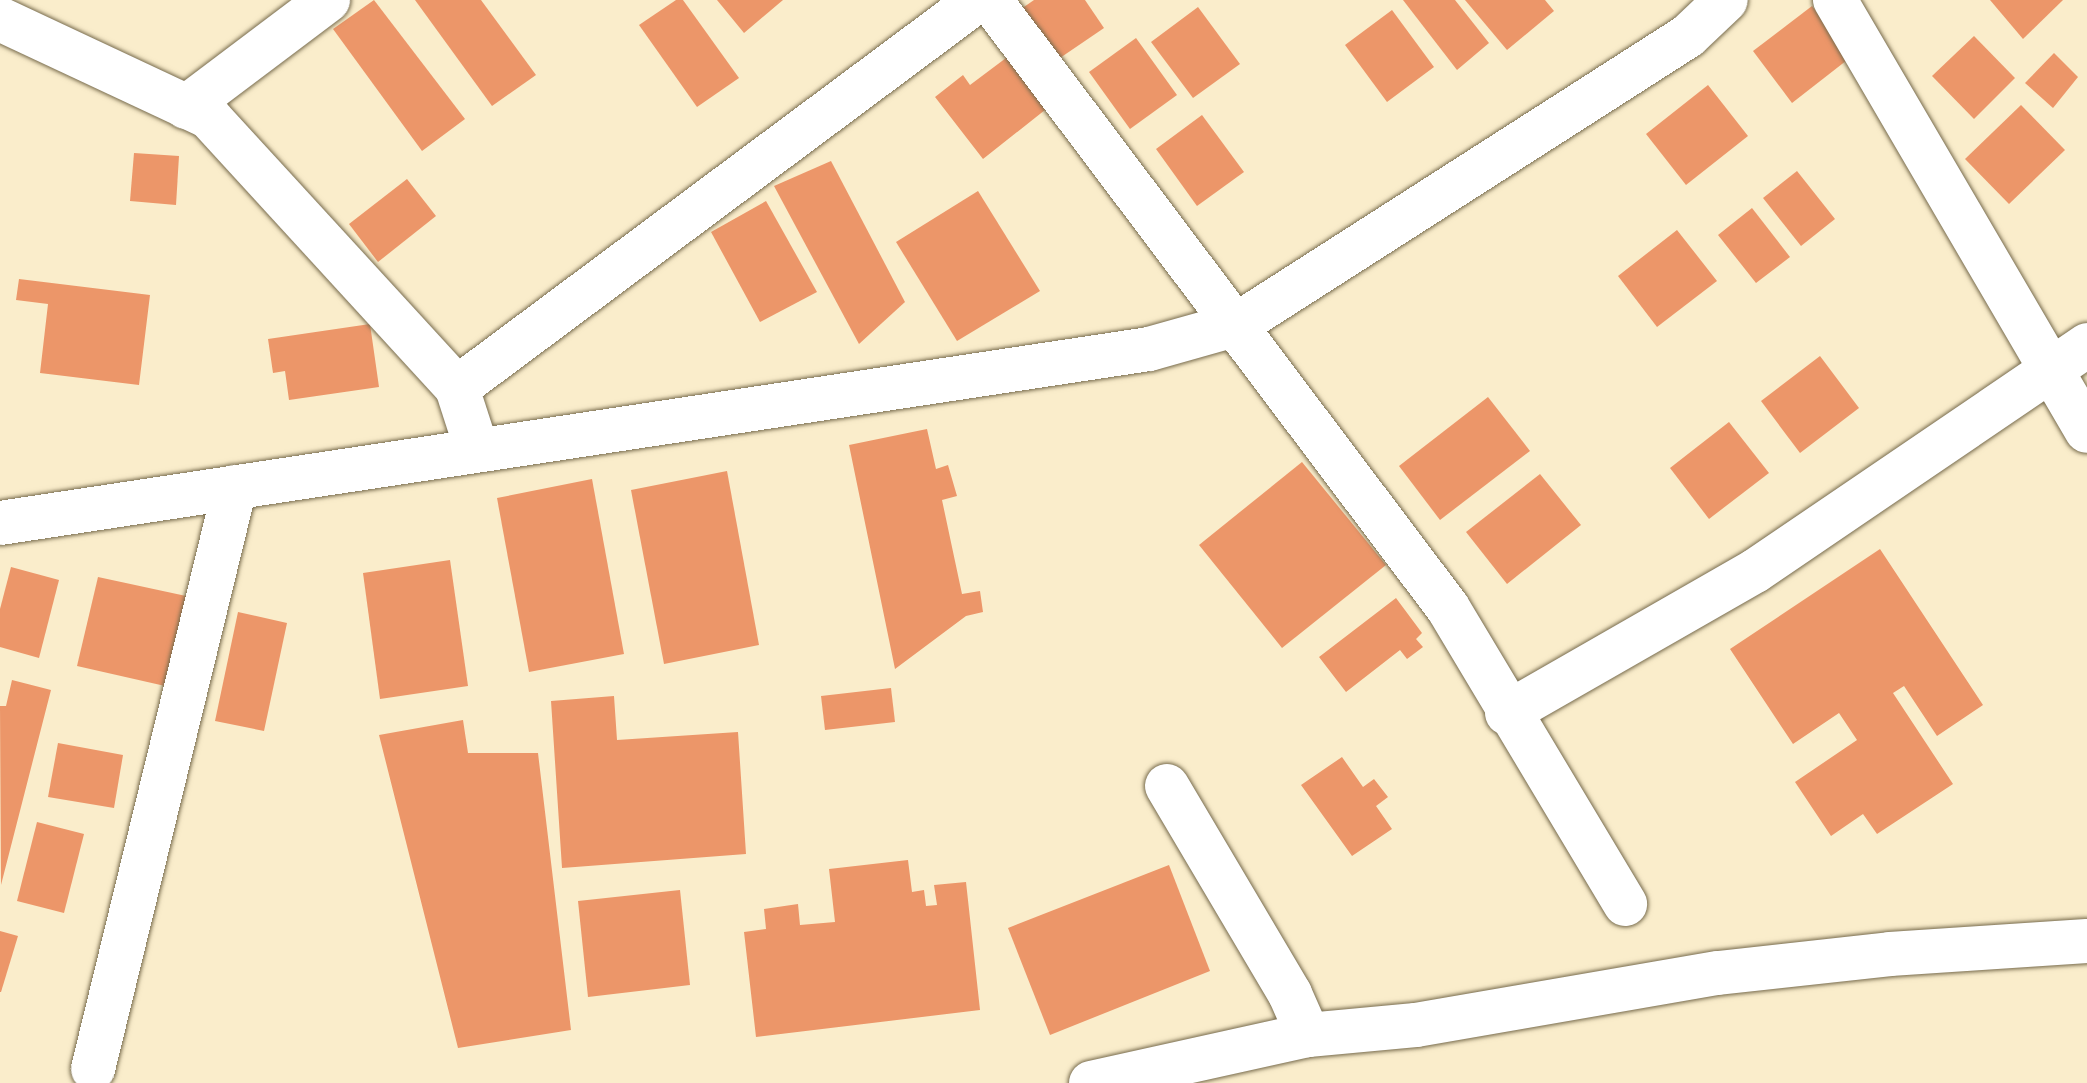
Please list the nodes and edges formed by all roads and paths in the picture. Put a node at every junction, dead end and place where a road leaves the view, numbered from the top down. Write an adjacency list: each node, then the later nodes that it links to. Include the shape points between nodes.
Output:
1 (328, 0): 7 (street)
2 (978, 0): 11 (street)
3 (990, 0): 8 (street)
4 (1726, 0): 8 (street, via 1688,36)
5 (1835, 0): 10 (street)
6 (0, 19): 7 (street)
7 (186, 107): 11 (street, via 209,117)
8 (1238, 324): 13 (street, via 1149,349); 16 (street, via 1448,608)
9 (2087, 345): 10 (street)
10 (2049, 373): 12 (street); 16 (street, via 1755,571)
11 (457, 388): 13 (street)
12 (2087, 431)
13 (477, 450): 14 (street)
14 (235, 487): 15 (street); 21 (street)
15 (0, 523)
16 (1507, 713): 18 (street)
17 (1167, 786): 20 (street, via 1290,994)
18 (1625, 904)
19 (2087, 941): 20 (street, via 1890,954 1718,973 1416,1025)
20 (1308, 1035): 22 (street)
21 (93, 1069)
22 (1091, 1083)

